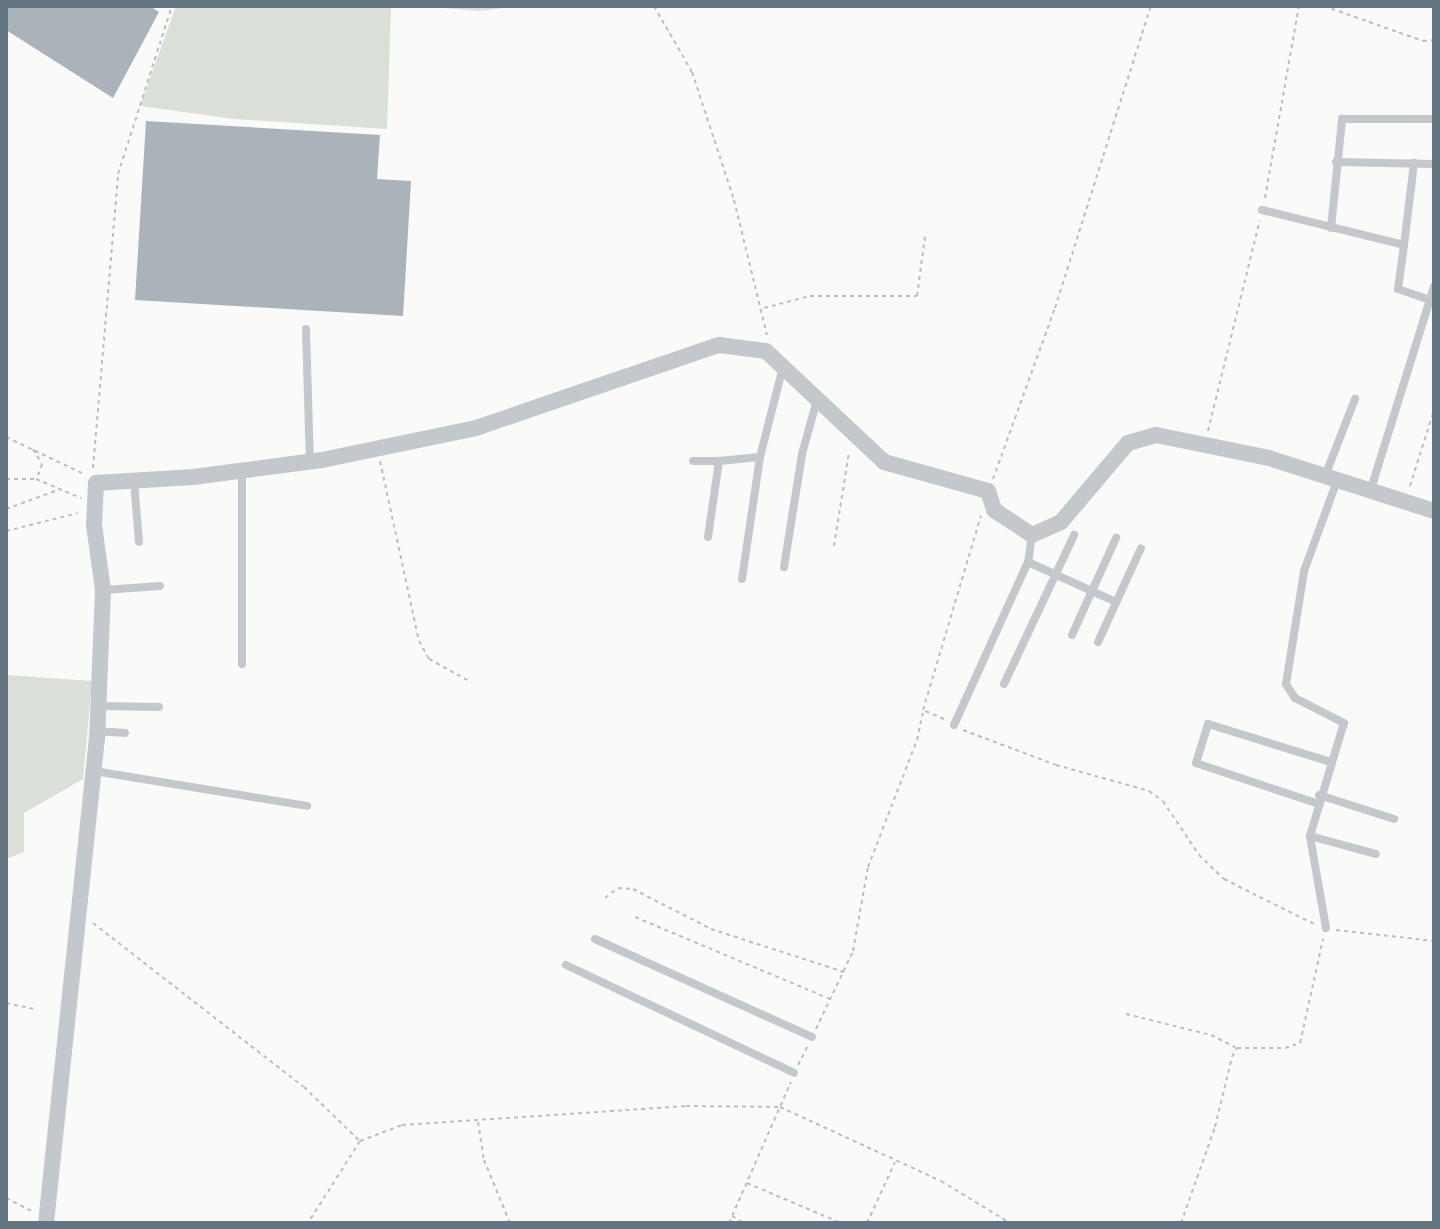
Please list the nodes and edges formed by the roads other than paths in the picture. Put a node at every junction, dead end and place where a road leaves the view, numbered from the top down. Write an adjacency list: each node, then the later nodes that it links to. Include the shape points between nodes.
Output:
1 (1434, 119): 2 (lane, via 1342,119)
2 (1336, 162): 3 (lane); 6 (lane)
3 (1414, 163): 4 (lane); 7 (lane)
4 (1434, 164)
5 (1262, 210): 6 (lane)
6 (1331, 228): 7 (lane)
7 (1404, 245): 9 (lane, via 1398,289)
8 (1434, 286): 9 (lane)
9 (1430, 300): 21 (lane)
10 (306, 329): 17 (lane)
11 (785, 364): 12 (street); 14 (lane); 17 (street, via 766,351 719,345 476,428)
12 (818, 398): 23 (street, via 855,436 902,471 988,491 994,510); 30 (lane, via 802,454)
13 (1355, 399): 19 (lane)
14 (760, 457): 16 (lane); 32 (lane)
15 (693, 461): 16 (lane)
16 (719, 461): 25 (lane)
17 (310, 462): 18 (street)
18 (242, 471): 20 (street); 39 (lane)
19 (1331, 478): 21 (street); 23 (street, via 1205,442 1156,435 1128,443 1061,522); 46 (lane, via 1304,571 1286,684 1295,698 1344,723)
20 (134, 481): 27 (lane); 34 (street, via 96,483 91,508)
21 (1370, 492): 22 (street)
22 (1434, 511)
23 (1032, 535): 29 (lane)
24 (1074, 535): 31 (lane)
25 (708, 537)
26 (1116, 538): 35 (lane)
27 (139, 542)
28 (1141, 548): 36 (lane)
29 (1028, 562): 31 (lane); 43 (lane)
30 (784, 567)
31 (1055, 575): 35 (lane); 40 (lane)
32 (742, 579)
33 (160, 586): 34 (lane)
34 (103, 590): 41 (street)
35 (1092, 591): 36 (lane); 37 (lane)
36 (1116, 602): 38 (lane)
37 (1072, 635)
38 (1098, 642)
39 (242, 664)
40 (1004, 684)
41 (98, 706): 42 (lane); 44 (street)
42 (159, 707)
43 (954, 725)
44 (97, 731): 45 (lane); 47 (street)
45 (125, 733)
46 (1331, 762): 48 (lane); 48 (lane, via 1208,724 1196,763)
47 (94, 771): 49 (lane); 58 (street)
48 (1318, 799): 50 (lane); 51 (lane)
49 (307, 806)
50 (1394, 819)
51 (1310, 836): 52 (lane); 53 (lane)
52 (1376, 854)
53 (1326, 928)
54 (595, 939): 56 (lane)
55 (566, 965): 57 (lane)
56 (812, 1037)
57 (794, 1073)
58 (46, 1221)

